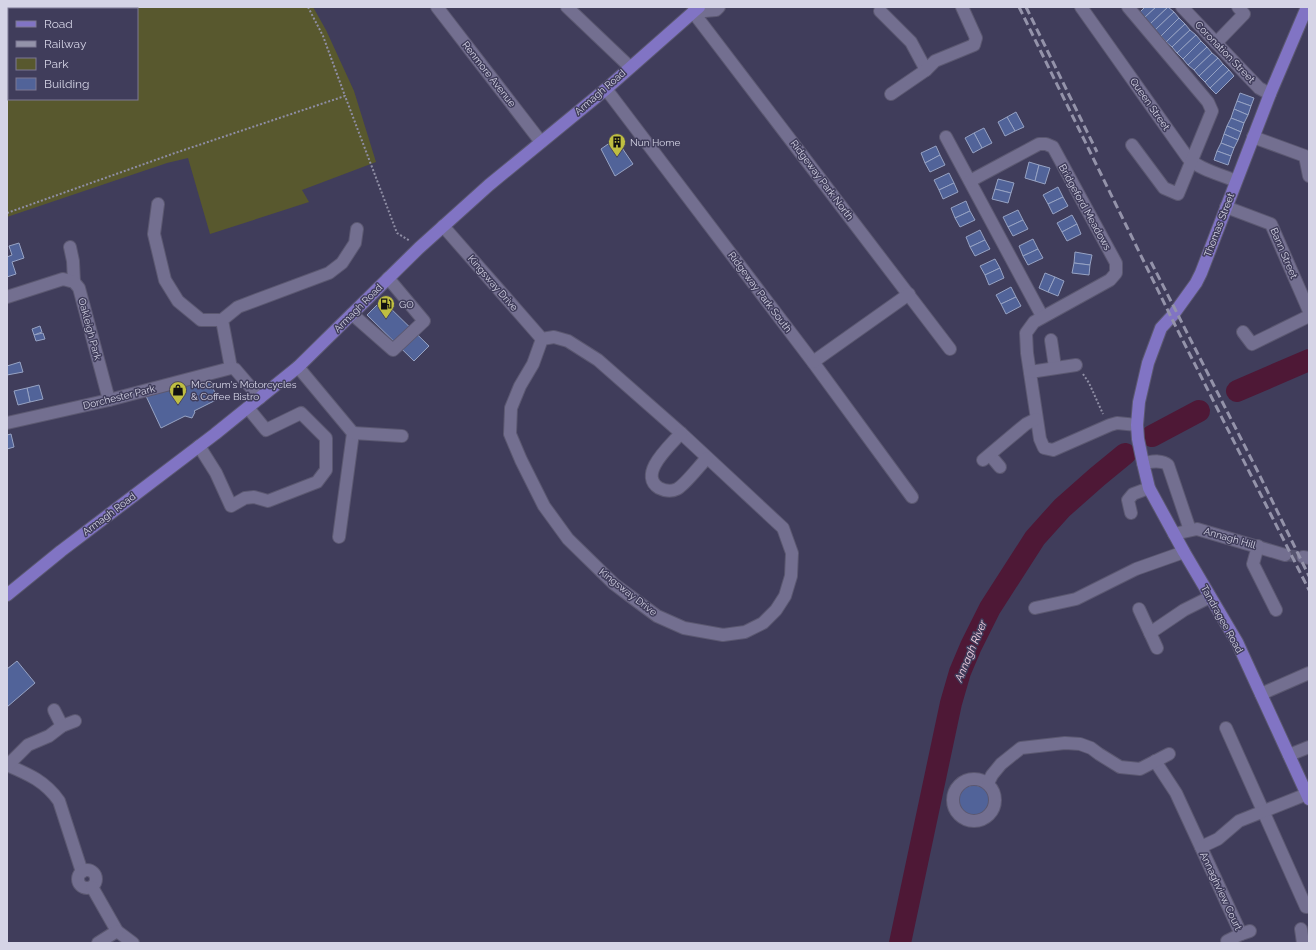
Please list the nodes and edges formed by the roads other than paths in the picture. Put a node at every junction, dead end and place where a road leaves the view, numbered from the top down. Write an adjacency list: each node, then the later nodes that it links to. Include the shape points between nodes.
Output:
1 (437, 7): 20 (street, Renmore Avenue)
2 (567, 7): 13 (street)
3 (719, 7): 10 (street, via 716,10)
4 (962, 7): 14 (street, via 976,42 935,60)
5 (1081, 7): 22 (street, Queen Street)
6 (1128, 7): 22 (street, via 1208,102 1212,111)
7 (1182, 7): 12 (street, Coronation Street)
8 (1238, 7): 12 (street, via 1244,14)
9 (1306, 9): 17 (main road, Thomas Street)
10 (696, 10): 13 (main road, Armagh Road); 33 (street, Ridgeway Park North)
11 (880, 11): 14 (street, via 911,42)
12 (1216, 43): 17 (street, Coronation Street, via 1260,88)
13 (630, 67): 15 (main road, Armagh Road)
14 (926, 70): 16 (street)
15 (606, 88): 20 (main road, Armagh Road); 43 (street, Ridgeway Park South)
16 (891, 94)
17 (1270, 94): 19 (main road, Thomas Street)
18 (946, 137): 24 (street)
19 (1253, 137): 23 (street, via 1305,156); 25 (main road, Thomas Street)
20 (541, 142): 28 (main road, Armagh Road)
21 (1132, 145): 22 (street, via 1164,188 1178,194)
22 (1191, 161): 25 (street)
23 (1309, 176)
24 (970, 181): 37 (street); 37 (street, Bridgeford Meadows, via 1039,144 1053,147 1116,263 1116,273 1110,280)
25 (1236, 181): 27 (main road, Thomas Street)
26 (158, 204): 38 (street, via 154,234 165,280 178,301 201,320)
27 (1226, 207): 35 (street, Bann Street, via 1271,224); 54 (main road, Thomas Street, via 1196,283 1161,328 1155,342 1139,402)
28 (443, 226): 31 (main road, Armagh Road); 40 (street, Kingsway Drive)
29 (357, 229): 38 (street, via 355,244 342,263 329,272 238,307)
30 (70, 247): 32 (street)
31 (388, 278): 36 (main road, Armagh Road); 36 (street, via 424,321 393,350)
32 (74, 282): 34 (street, via 63,279); 50 (street, Oakleigh Park, via 79,288)
33 (909, 294): 42 (street, Ridgeway Park North); 43 (street)
34 (7, 297)
35 (1308, 311): 39 (street, via 1252,344)
36 (352, 314): 45 (main road, Armagh Road)
37 (1042, 316): 48 (street, Bridgeford Meadows, via 1026,333)
38 (222, 320): 47 (street)
39 (1243, 332)
40 (542, 339): 56 (street, Kingsway Drive, via 568,341 598,360); 60 (street, Kingsway Drive, via 533,364 511,408 510,434 520,460 544,506 568,539 594,566 657,616 684,628 723,635 745,632 763,623 785,596 792,576 792,553 783,528)
41 (1052, 340): 46 (street)
42 (950, 350)
43 (813, 362): 64 (street, Ridgeway Park South)
44 (1076, 365): 46 (street)
45 (298, 367): 49 (main road, Armagh Road); 55 (street)
46 (1055, 367): 48 (street)
47 (231, 368): 49 (street, via 235,369); 50 (street, Dorchester Park)
48 (1030, 372): 52 (street, Bridgeford Meadows)
49 (260, 398): 51 (main road, Armagh Road)
50 (108, 400): 53 (street, Dorchester Park)
51 (248, 408): 59 (main road, Armagh Road); 59 (street, via 266,430 301,413 326,438 326,470 317,482 268,501 245,498 231,506 216,473)
52 (1036, 419): 54 (street, Bridgeford Meadows, via 1044,448 1053,450 1110,425 1117,423); 62 (street, via 1026,424 986,457)
53 (7, 423)
54 (1137, 426): 58 (main road, Thomas Street)
55 (353, 433): 57 (street); 68 (street)
56 (681, 433): 60 (street, Kingsway Drive); 60 (street, via 655,462 652,479 655,485 669,491 679,488)
57 (402, 436)
58 (1138, 439): 61 (main road, Tandragee Road)
59 (199, 446): 72 (main road, Armagh Road)
60 (707, 458)
61 (1143, 462): 63 (main road, Tandragee Road); 66 (street, via 1160,461 1168,465)
62 (1000, 467)
63 (1149, 488): 65 (street, via 1133,494 1128,500); 67 (main road, Tandragee Road)
64 (912, 496)
65 (1131, 514)
66 (1190, 530): 67 (street, Annagh Hill); 69 (street, Annagh Hill, via 1197,528)
67 (1174, 534): 70 (main road, Tandragee Road)
68 (339, 538)
69 (1258, 546): 71 (street, Annagh Hill); 76 (street, via 1253,564)
70 (1184, 552): 73 (main road, Tandragee Road); 74 (street, via 1136,569 1076,599)
71 (1285, 555)
72 (7, 595)
73 (1210, 597): 77 (street, via 1184,610); 80 (main road, Tandragee Road, via 1236,642)
74 (1035, 608)
75 (1139, 609): 77 (street)
76 (1276, 610)
77 (1150, 633): 78 (street)
78 (1157, 648)
79 (1309, 673): 80 (street)
80 (1261, 694): 87 (main road, Tandragee Road)
81 (54, 710): 83 (street)
82 (76, 721): 83 (street)
83 (62, 726): 89 (street, via 49,736 28,745)
84 (1226, 728): 92 (street)
85 (1309, 747): 87 (street)
86 (1169, 754): 88 (street)
87 (1289, 755): 91 (main road, Tandragee Road)
88 (1155, 761): 90 (street, via 1140,769 1120,767 1091,748 1065,742 1021,748 1001,764); 93 (street, Annaghview Court, via 1176,793)
89 (8, 765): 96 (street, via 43,783 59,801 82,872 79,876 80,884 87,888 92,887)
90 (988, 783)
91 (1308, 796): 92 (street, Annaghview Court)
92 (1263, 811): 93 (street, Annaghview Court, via 1239,821 1218,839); 94 (street)
93 (1200, 847): 97 (street, Annaghview Court, via 1246,933)
94 (1306, 907)
95 (1301, 930): 100 (street)
96 (117, 931): 98 (street); 99 (street)
97 (1227, 941)
98 (98, 943)
99 (133, 943)
100 (1303, 943)

